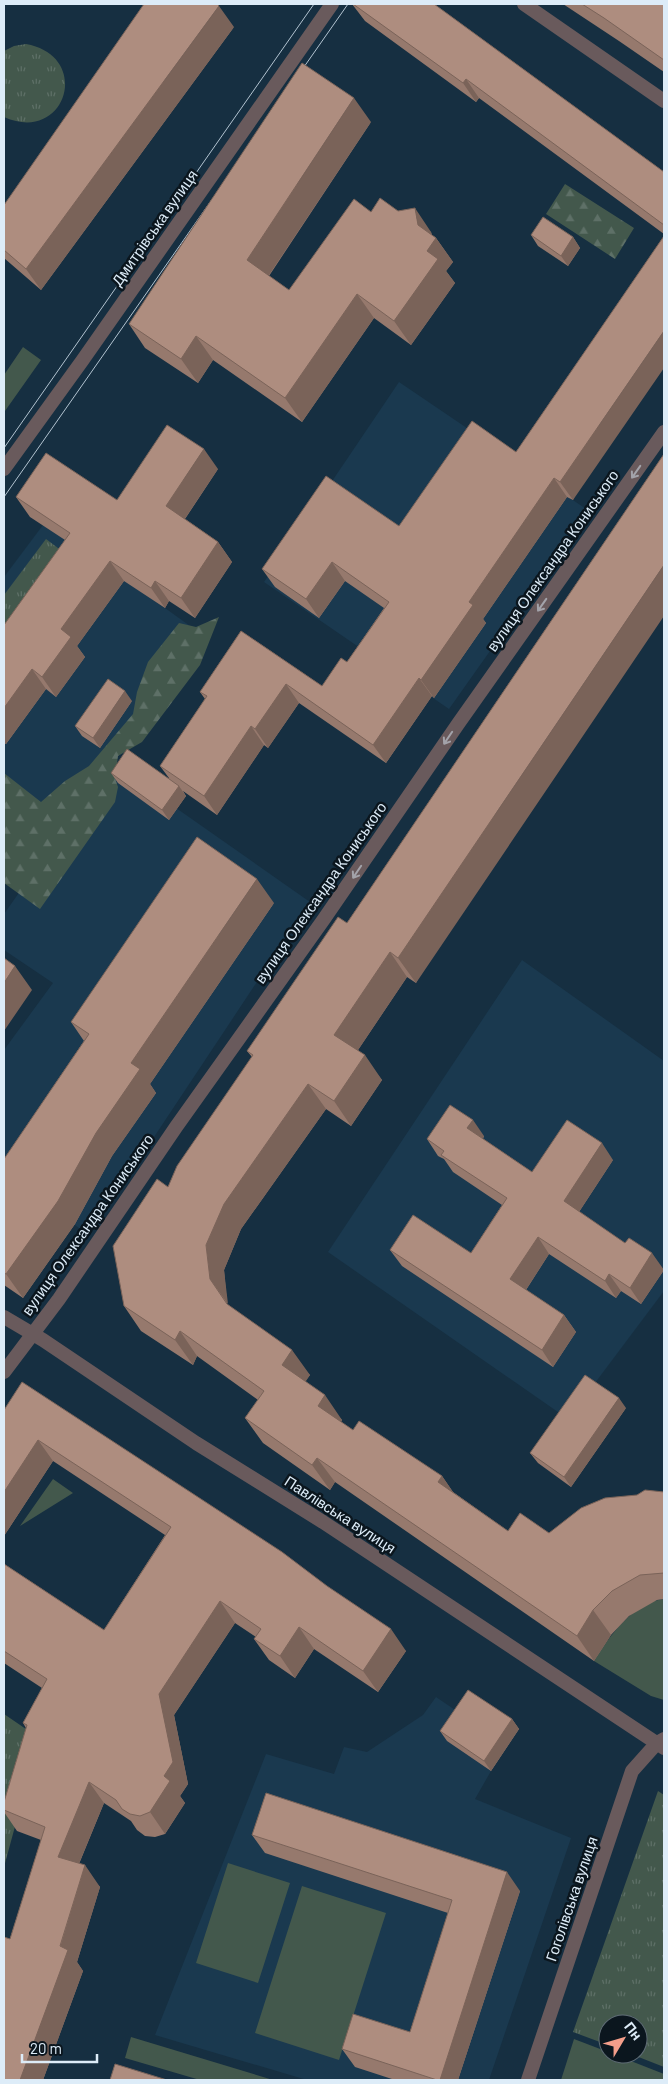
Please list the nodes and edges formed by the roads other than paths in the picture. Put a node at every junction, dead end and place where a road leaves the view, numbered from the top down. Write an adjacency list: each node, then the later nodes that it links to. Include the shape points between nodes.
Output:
1 (332, 4): 5 (street, Дмитрівська вулиця)
2 (524, 4): 3 (street)
3 (664, 101)
4 (664, 432): 7 (street, вулиця Олександра Кониського, one-way to 7, via 59,1299)
5 (4, 469)
6 (4, 1317): 7 (street, Павлівська вулиця)
7 (31, 1334): 8 (street, вулиця Олександра Кониського); 9 (street, Павлівська вулиця)
8 (4, 1372)
9 (662, 1743): 10 (street, Гоголівська вулиця, via 632,1771)
10 (528, 2080)

